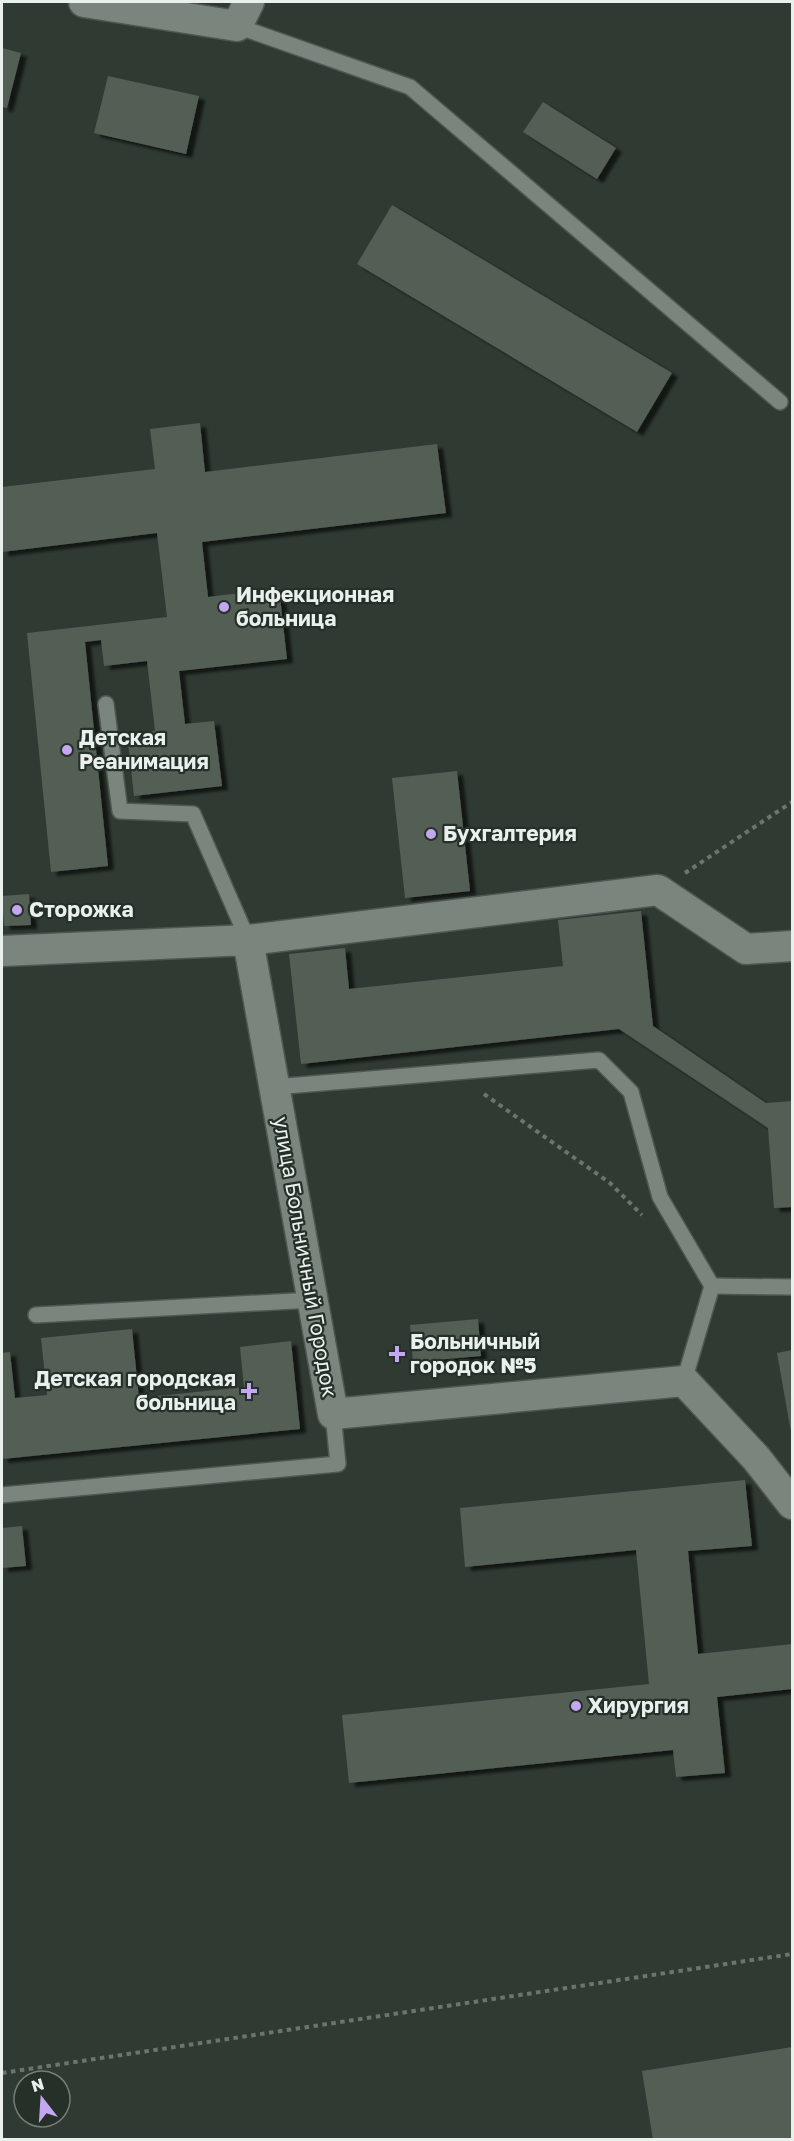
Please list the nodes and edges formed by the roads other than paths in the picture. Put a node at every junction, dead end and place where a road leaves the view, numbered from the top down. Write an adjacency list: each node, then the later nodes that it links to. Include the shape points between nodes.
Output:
1 (84, 2): 2 (street)
2 (243, 14): 3 (lane, via 410,87)
3 (780, 402)
4 (106, 704): 5 (lane, via 120,811 194,814)
5 (248, 940): 6 (street, via 658,890 746,949); 7 (street); 8 (street, улица Больничный Городок)
6 (792, 946)
7 (2, 951)
8 (274, 1087): 9 (lane, via 599,1060 631,1092 660,1197); 11 (street, улица Больничный Городок)
9 (712, 1286): 10 (lane); 13 (lane)
10 (792, 1287)
11 (312, 1300): 12 (lane); 14 (street, улица Больничный Городок)
12 (36, 1315)
13 (684, 1381): 14 (street, улица Больничный Городок); 16 (street, via 756,1458)
14 (333, 1414): 15 (lane, via 338,1464)
15 (2, 1495)
16 (792, 1504)

